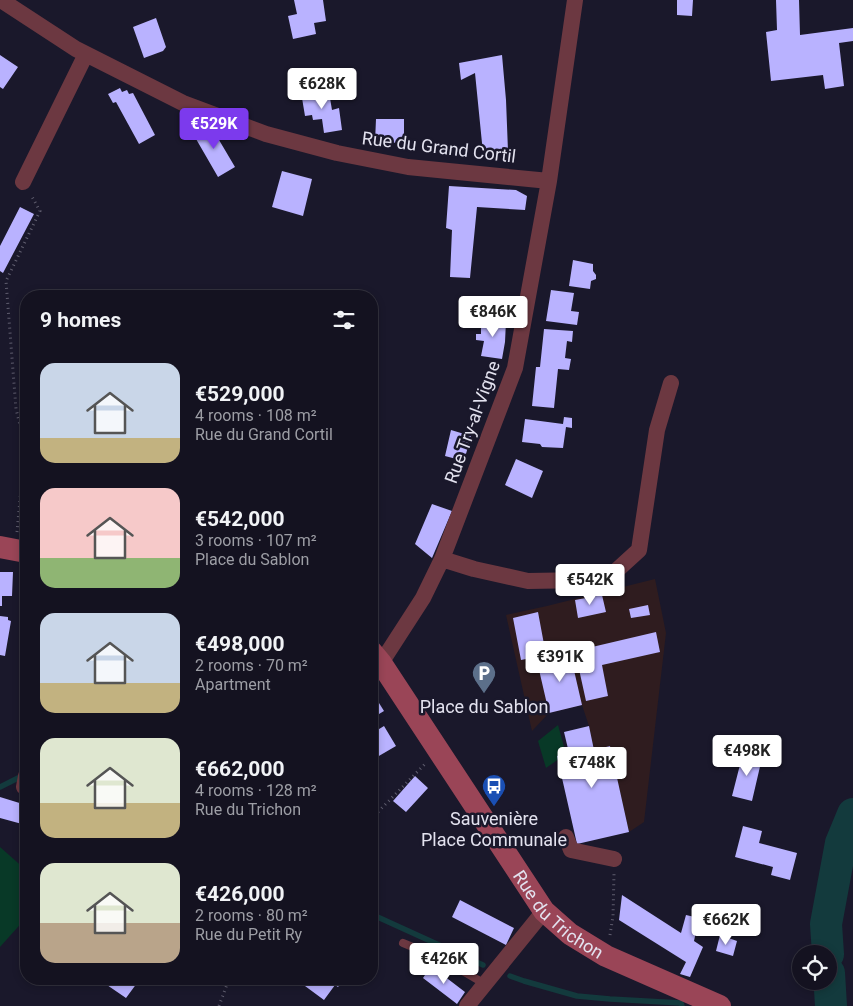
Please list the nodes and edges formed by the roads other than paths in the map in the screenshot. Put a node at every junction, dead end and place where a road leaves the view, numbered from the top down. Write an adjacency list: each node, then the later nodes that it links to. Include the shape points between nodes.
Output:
1 (1, 0): 3 (street, Rue du Grand Cortil)
2 (575, 0): 4 (street, Rue Try-al-Vigne)
3 (86, 54): 4 (street, Rue du Grand Cortil, via 183,103 266,134 408,167); 5 (street)
4 (548, 181): 7 (street, Rue Try-al-Vigne, via 515,368)
5 (23, 182)
6 (671, 383): 7 (street, via 657,430 639,550 616,571 586,580 528,581)
7 (442, 559): 8 (street, Rue Try-al-Vigne, via 423,598)
8 (378, 654)
9 (378, 660): 12 (street, Rue du Trichon)
10 (566, 837): 11 (street, via 571,850)
11 (614, 859)
12 (544, 911): 14 (street); 16 (street, Rue du Trichon, via 570,934 606,956)
13 (403, 943): 14 (lane, via 444,960)
14 (485, 984): 15 (street)
15 (467, 1006)
16 (720, 1006)

